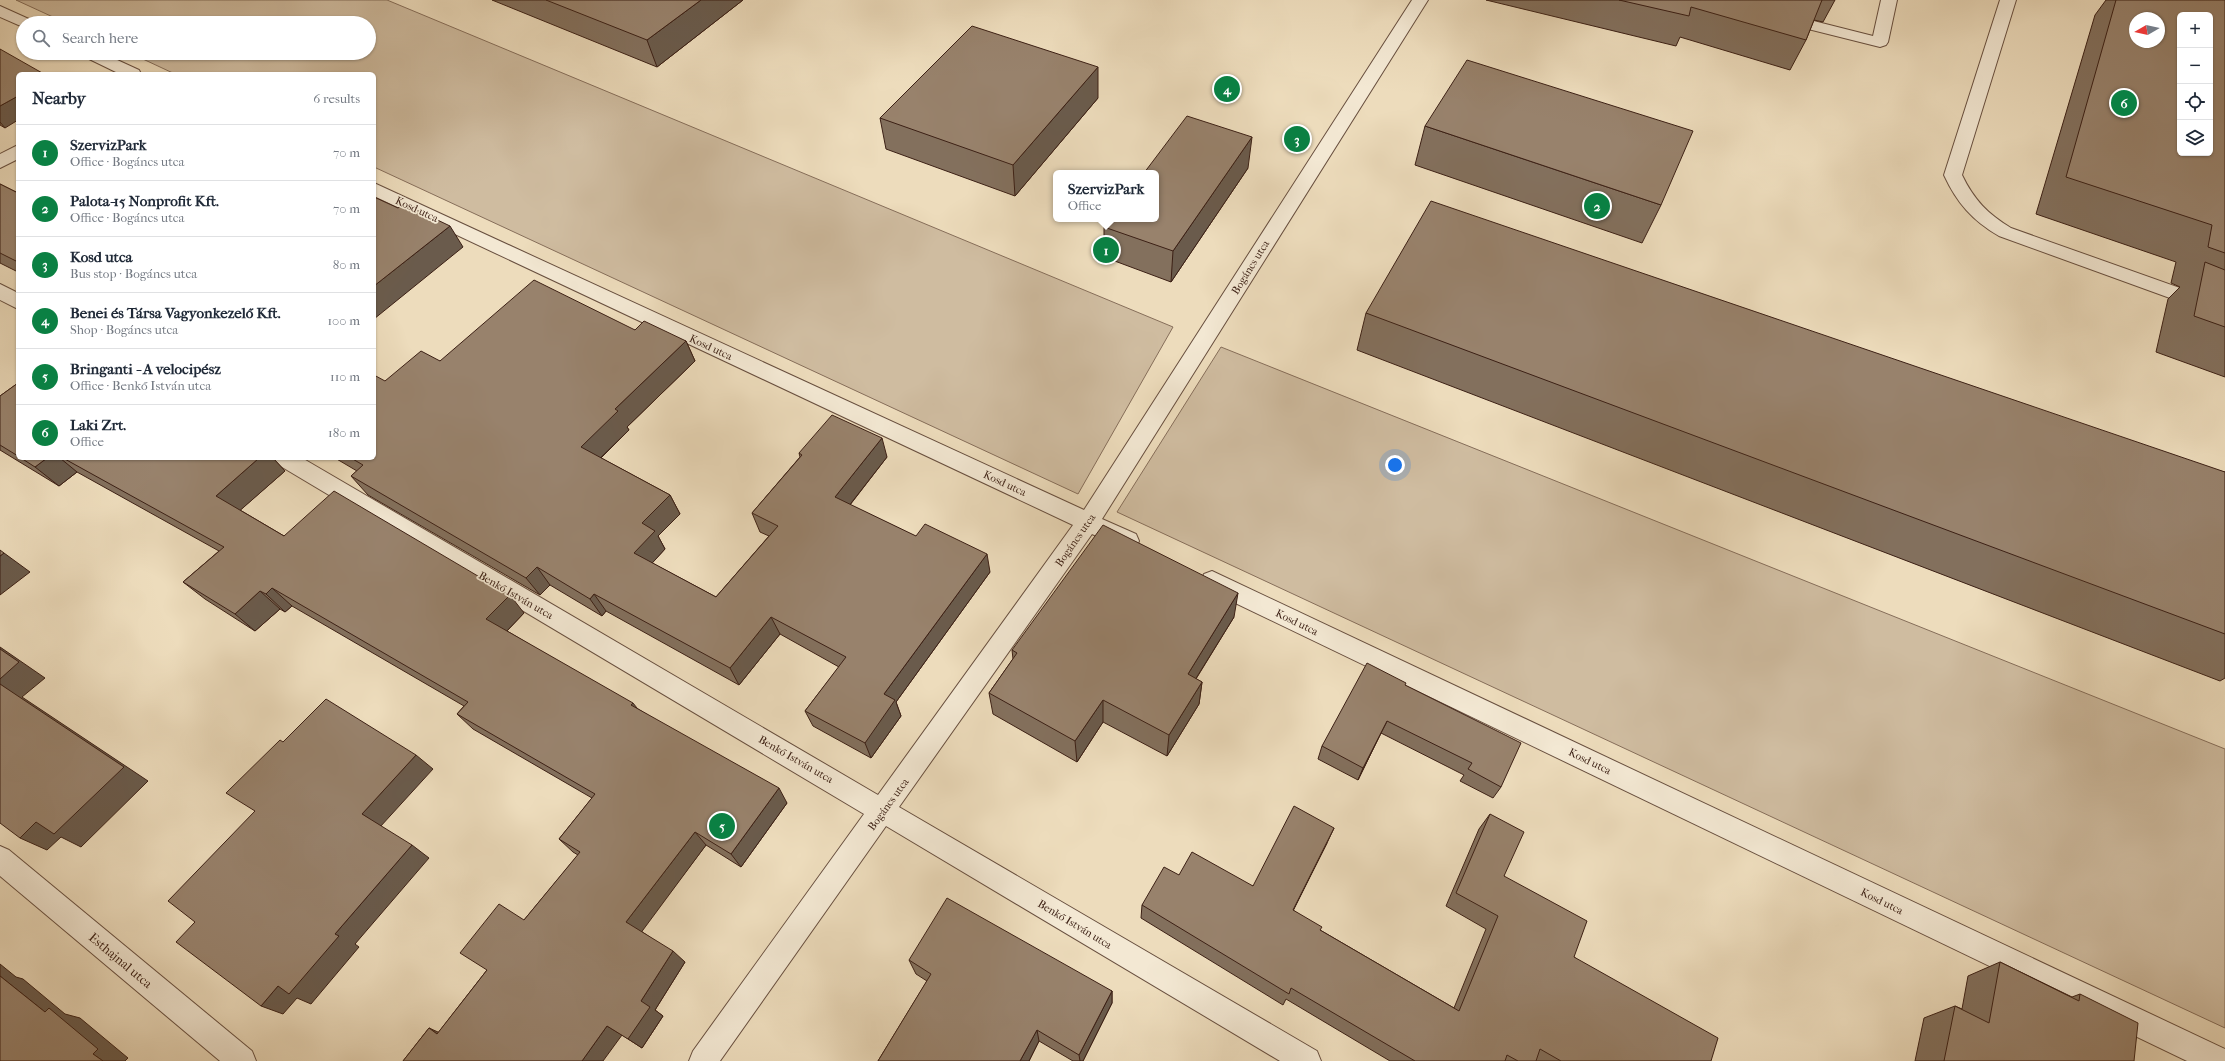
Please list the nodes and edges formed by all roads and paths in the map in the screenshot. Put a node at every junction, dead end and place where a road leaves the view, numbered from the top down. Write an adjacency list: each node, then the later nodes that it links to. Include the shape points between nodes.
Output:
1 (1420, 0): 16 (street, Bogáncs utca)
2 (1889, 0): 5 (street, via 1880,42)
3 (2008, 0): 14 (street, via 1953,175 1963,198 1981,218 2005,232)
4 (0, 11): 6 (street)
5 (1765, 13)
6 (16, 19)
7 (104, 60): 8 (street)
8 (129, 72)
9 (16, 152): 10 (street)
10 (0, 162)
11 (376, 190): 16 (street, Kosd utca)
12 (0, 291): 13 (street)
13 (16, 301)
14 (2225, 311)
15 (287, 460): 19 (street, Benkő István utca)
16 (1088, 522): 17 (street, Kosd utca); 19 (street, Bogáncs utca)
17 (1146, 550)
18 (1196, 574): 24 (street, Kosd utca)
19 (883, 810): 22 (street, Bogáncs utca); 23 (street, Benkő István utca)
20 (0, 859): 21 (street, Esthajnal utca)
21 (242, 1061)
22 (703, 1061)
23 (1307, 1061)
24 (2218, 1061)

